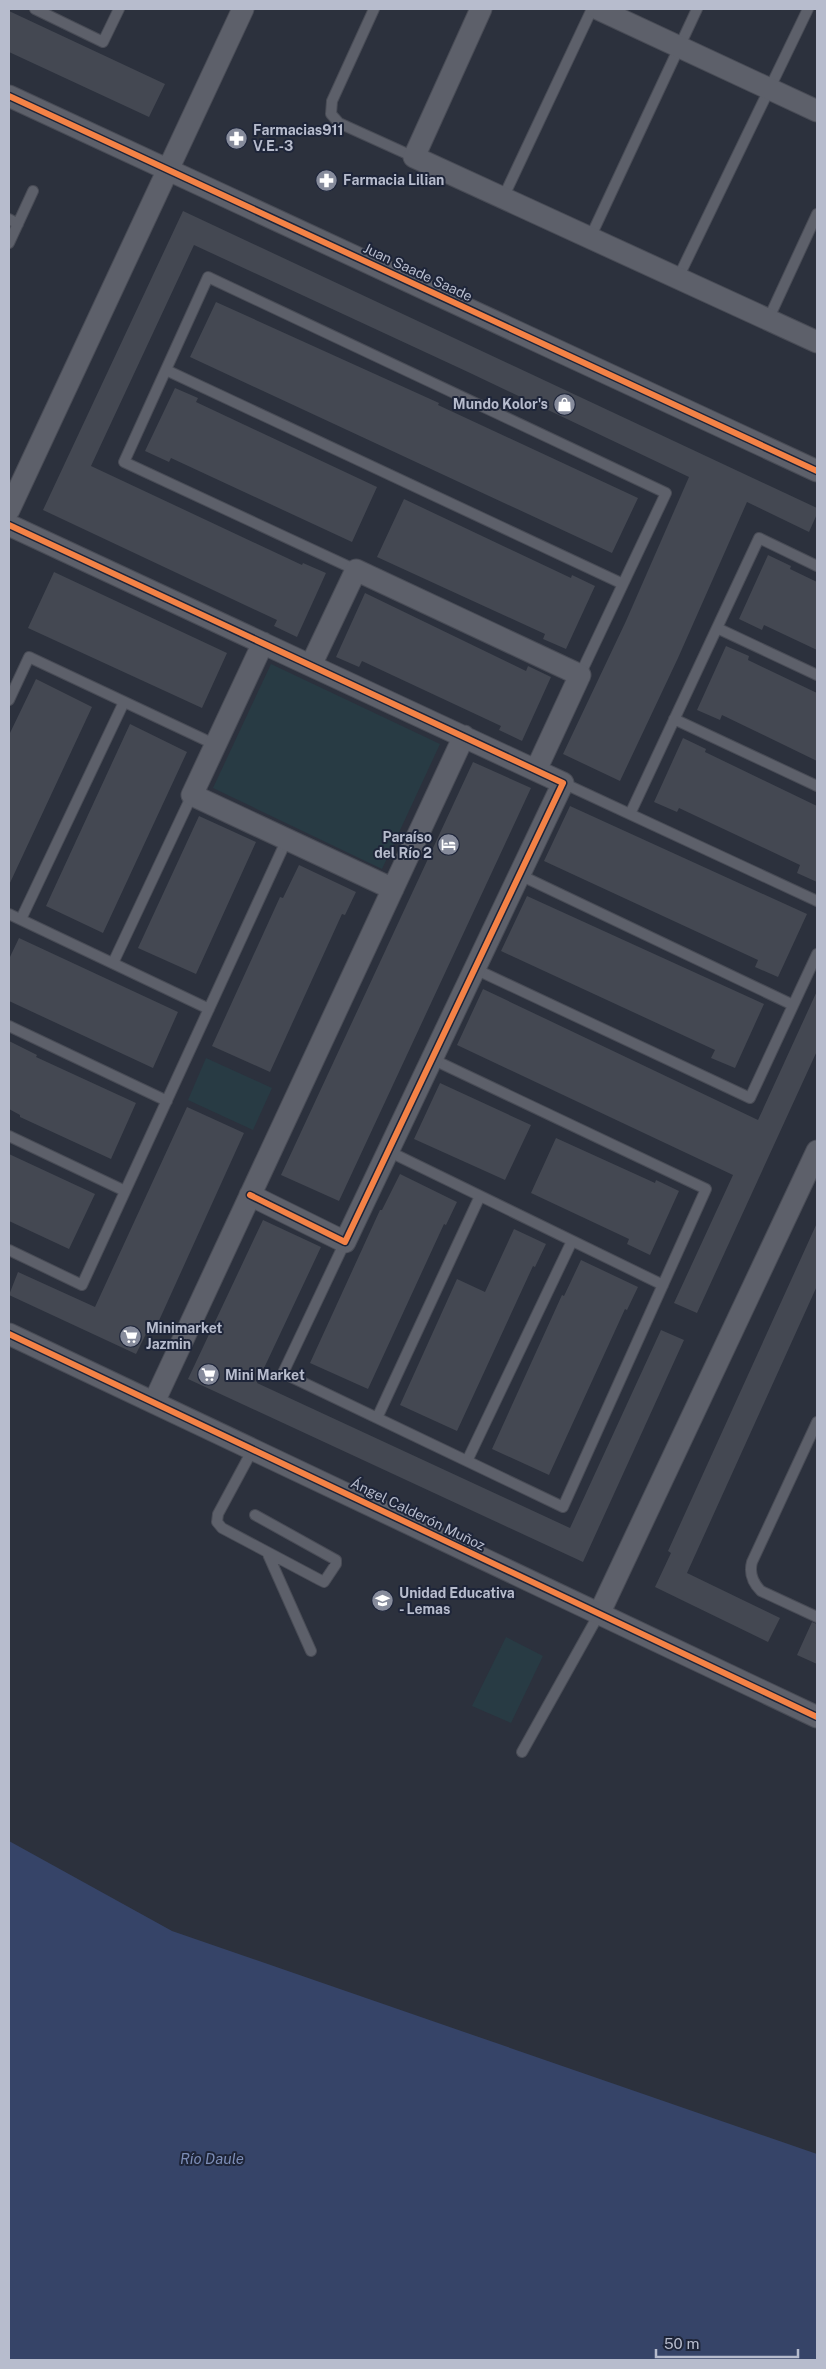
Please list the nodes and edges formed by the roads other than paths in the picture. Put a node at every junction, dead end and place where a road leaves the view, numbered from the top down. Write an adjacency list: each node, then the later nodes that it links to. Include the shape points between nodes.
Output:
1 (35, 9): 2 (lane, via 104,42)
2 (118, 9)
3 (243, 9): 15 (street)
4 (374, 9): 14 (lane, via 332,101 331,114 339,123)
5 (482, 9): 14 (street)
6 (592, 9): 17 (lane)
7 (598, 9): 10 (street)
8 (697, 9): 10 (lane)
9 (808, 9): 11 (lane)
10 (680, 47): 11 (street); 20 (lane)
11 (770, 89): 13 (street); 22 (lane)
12 (9, 96): 15 (street, Juan Saade Saade)
13 (817, 111)
14 (414, 157): 17 (street)
15 (168, 171): 26 (street, Juan Saade Saade); 27 (street)
16 (33, 191): 19 (lane)
17 (503, 198): 20 (street)
18 (817, 214): 23 (lane)
19 (13, 222): 21 (lane)
20 (590, 238): 22 (street)
21 (9, 243)
22 (678, 278): 23 (street)
23 (768, 320): 24 (street)
24 (817, 342)
25 (166, 370): 30 (lane, via 124,462); 31 (lane); 31 (lane, via 208,277 666,493)
26 (817, 471)
27 (9, 510)
28 (9, 525): 33 (street)
29 (817, 566): 32 (lane, via 759,538)
30 (356, 570): 34 (street); 35 (street)
31 (623, 584): 35 (lane)
32 (717, 628): 36 (lane); 39 (lane)
33 (264, 643): 34 (street); 41 (street)
34 (311, 665): 40 (street)
35 (580, 675): 42 (street)
36 (817, 675)
37 (9, 700): 38 (lane, via 29,657)
38 (124, 702): 41 (lane); 52 (lane)
39 (674, 719): 44 (lane); 46 (lane)
40 (464, 736): 42 (street); 49 (street)
41 (216, 745): 45 (street)
42 (536, 770): 43 (street)
43 (564, 783): 46 (lane); 48 (street)
44 (817, 786)
45 (192, 795): 47 (street); 54 (lane)
46 (630, 814): 50 (lane)
47 (287, 839): 49 (street); 57 (lane)
48 (520, 875): 55 (street); 56 (lane)
49 (393, 888): 65 (street)
50 (817, 901)
51 (9, 914): 52 (lane)
52 (21, 920): 54 (lane)
53 (817, 954): 56 (lane)
54 (113, 963): 57 (lane)
55 (475, 969): 56 (lane, via 750,1098); 59 (street)
56 (793, 1005)
57 (209, 1009): 60 (lane)
58 (9, 1026): 60 (lane)
59 (432, 1059): 62 (street); 70 (lane, via 706,1189)
60 (167, 1101): 64 (lane)
61 (9, 1136): 64 (lane)
62 (388, 1151): 66 (lane); 68 (street)
63 (817, 1151): 79 (street)
64 (125, 1191): 69 (lane, via 82,1285)
65 (250, 1195): 68 (street); 72 (street)
66 (480, 1196): 67 (lane); 73 (lane)
67 (572, 1241): 70 (lane); 76 (lane)
68 (345, 1242): 73 (lane, via 283,1373)
69 (9, 1250)
70 (663, 1285): 76 (lane, via 563,1507)
71 (9, 1334): 72 (street, Ángel Calderón Muñoz)
72 (154, 1402): 75 (street, Ángel Calderón Muñoz)
73 (377, 1418): 76 (lane)
74 (817, 1422): 80 (lane, via 750,1569 755,1586 761,1591)
75 (252, 1449): 78 (lane, via 218,1514 217,1522 222,1528); 79 (street, Ángel Calderón Muñoz)
76 (467, 1462)
77 (255, 1515): 78 (lane, via 332,1558 336,1564 324,1582)
78 (267, 1552): 81 (lane)
79 (599, 1614): 82 (street, Ángel Calderón Muñoz); 83 (lane)
80 (817, 1617)
81 (311, 1651)
82 (817, 1717)
83 (522, 1752)

